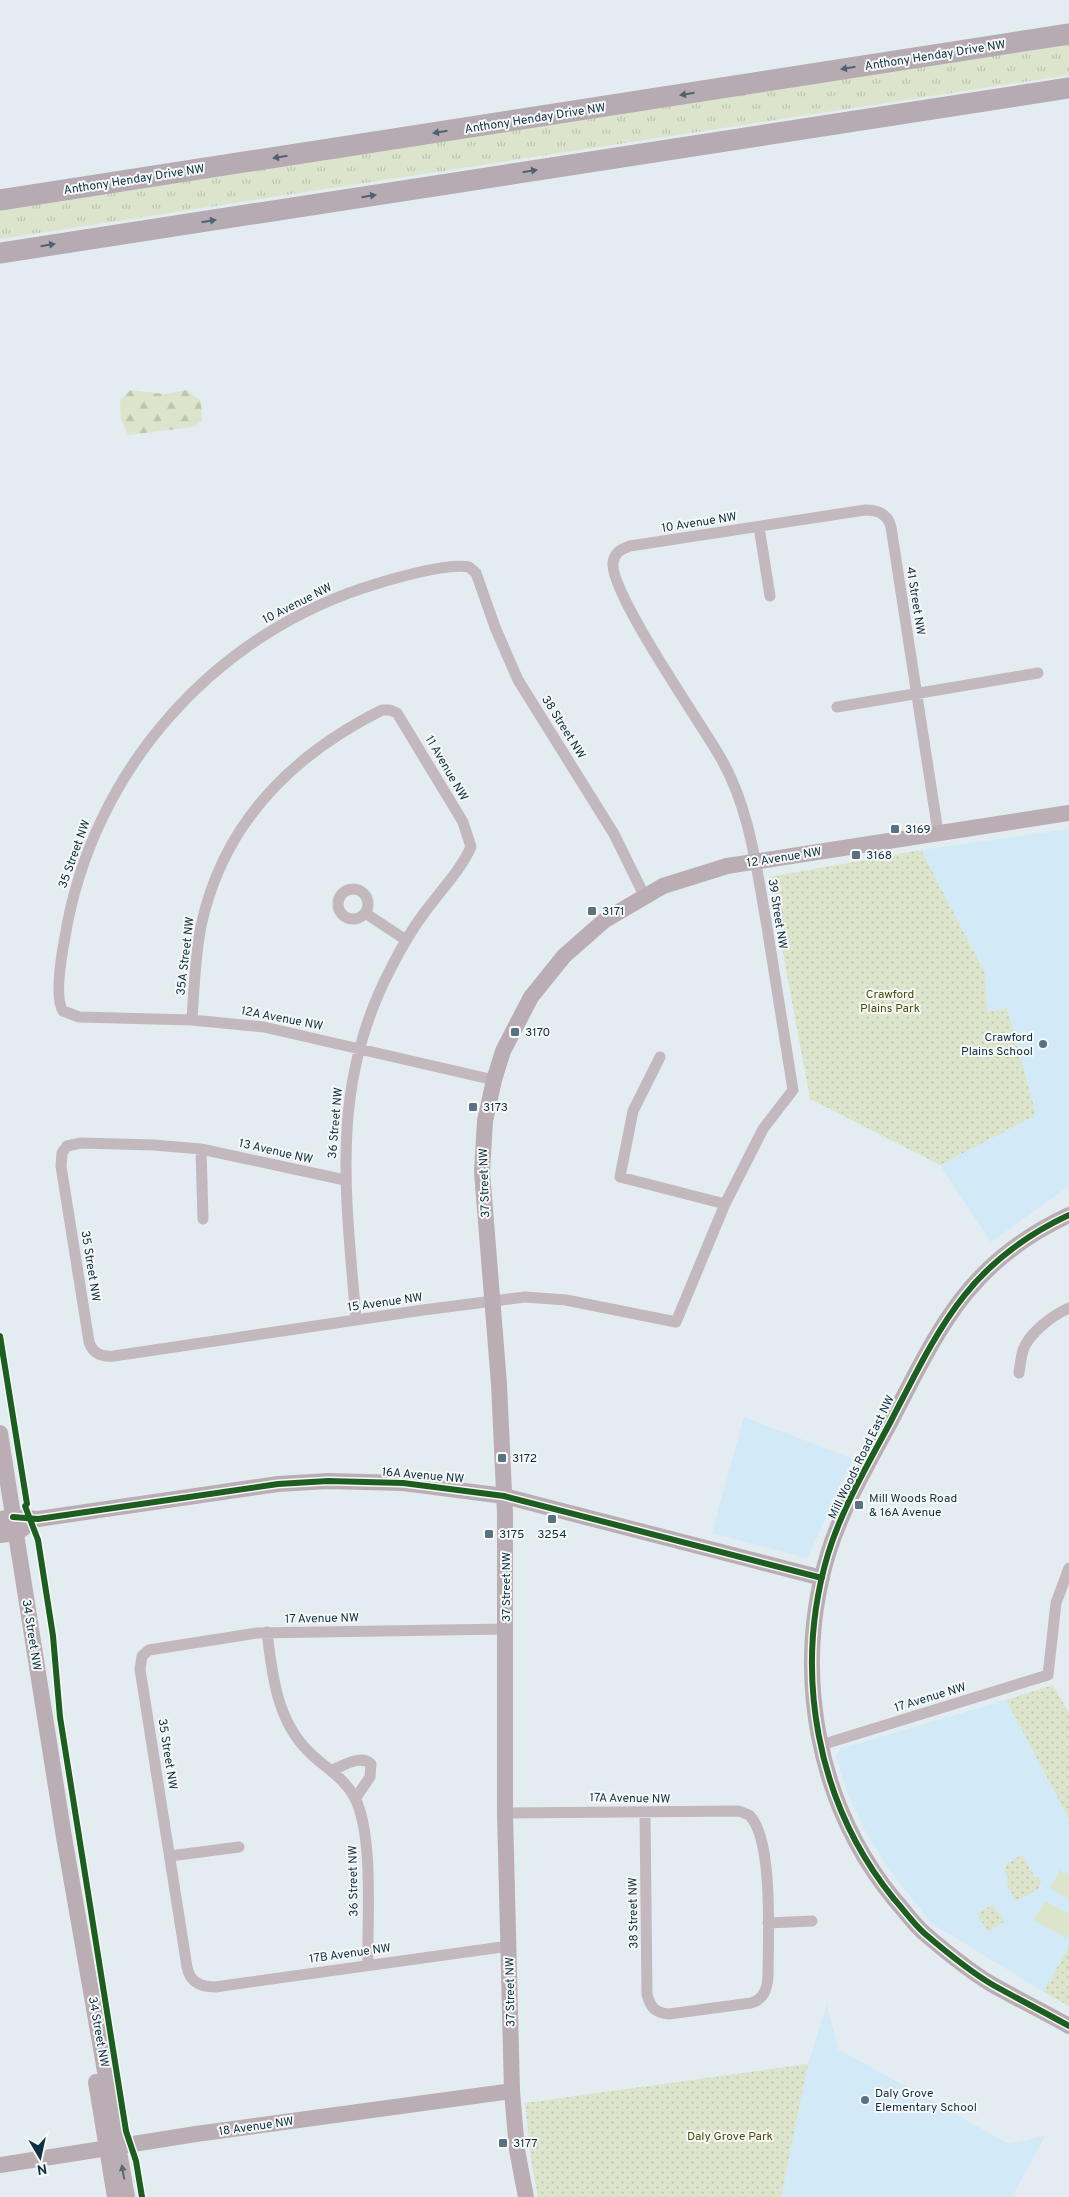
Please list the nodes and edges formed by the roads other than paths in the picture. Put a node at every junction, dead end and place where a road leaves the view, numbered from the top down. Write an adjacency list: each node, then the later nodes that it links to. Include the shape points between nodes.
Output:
1 (1069, 22): 3 (highway, via 934,46)
2 (1069, 34): 3 (highway, Anthony Henday Drive NW)
3 (892, 61): 7 (highway, Anthony Henday Drive NW, one-way to 7)
4 (1069, 88): 6 (highway)
5 (1069, 100): 6 (highway)
6 (760, 135): 8 (highway, one-way to 6)
7 (0, 200)
8 (0, 253)
9 (884, 515): 10 (street, 10 Avenue NW, via 865,510); 15 (street, 41 Street NW, via 890,522)
10 (758, 527): 11 (street, 10 Avenue NW, via 630,546); 13 (street)
11 (616, 553): 22 (street, 39 Street NW, via 614,570 631,609 733,783 746,820)
12 (472, 568): 18 (street, 10 Avenue NW, via 460,566 402,576 309,610 270,631 221,666); 23 (street, 38 Street NW, via 518,680 614,834)
13 (770, 596)
14 (1038, 673): 15 (street)
15 (917, 694): 16 (street); 20 (street, 41 Street NW)
16 (837, 707)
17 (390, 710): 21 (street, 11 Avenue NW, via 403,719 463,822); 28 (street, 35A Street NW, via 382,710 365,719 310,753 267,793 242,829 221,868 204,913 196,961)
18 (163, 723): 27 (street, 35 Street NW, via 119,786 82,866 63,949 58,1003)
19 (1069, 812): 20 (street, 12 Avenue NW)
20 (938, 832): 22 (street, 12 Avenue NW)
21 (471, 847): 25 (street, 36 Street NW, via 464,862)
22 (755, 862): 23 (street, 12 Avenue NW, via 707,871); 35 (street, 39 Street NW, via 792,1090 763,1129)
23 (644, 896): 26 (street, 12 Avenue NW, via 590,932 564,956)
24 (365, 912): 25 (street)
25 (406, 940): 29 (street, 36 Street NW, via 378,994)
26 (538, 988): 31 (street, 37 Street NW, via 513,1030)
27 (63, 1011): 28 (street, 12A Avenue NW, via 79,1017)
28 (192, 1020): 29 (street, 12A Avenue NW, via 264,1027)
29 (360, 1048): 31 (street, 12A Avenue NW); 34 (street, 36 Street NW, via 346,1121)
30 (660, 1057): 35 (street, via 633,1111 620,1177)
31 (494, 1080): 38 (street, 37 Street NW, via 482,1159)
32 (201, 1149): 33 (street, 13 Avenue NW, via 76,1143); 34 (street, 13 Avenue NW); 37 (street)
33 (64, 1150): 42 (street, 35 Street NW, via 61,1166 89,1342)
34 (345, 1180): 40 (street, 36 Street NW)
35 (726, 1204): 41 (street, 39 Street NW)
36 (1069, 1215): 48 (street, Mill Woods Road East NW, via 1011,1250 954,1306 930,1344 852,1498 833,1539)
37 (204, 1219)
38 (492, 1300): 40 (street, 15 Avenue NW); 41 (street, 15 Avenue NW, via 554,1298); 45 (street, 37 Street NW)
39 (1069, 1308): 43 (street, via 1058,1313 1031,1337 1024,1348)
40 (356, 1320): 42 (street, 15 Avenue NW, via 114,1356)
41 (676, 1322)
42 (97, 1354)
43 (1019, 1373)
44 (0, 1433): 46 (street, 34 Street NW)
45 (504, 1496): 46 (street, 16A Avenue NW, via 422,1485 328,1481 278,1484); 48 (street, 16A Avenue NW); 49 (street, 37 Street NW)
46 (7, 1526): 66 (street, 34 Street NW, via 64,1837)
47 (1069, 1568): 52 (street, 17 Avenue NW, via 1054,1611 1048,1675)
48 (822, 1578): 52 (street, Mill Woods Road East NW, via 813,1623 811,1662)
49 (506, 1629): 50 (street, 17 Avenue NW); 55 (street, 37 Street NW)
50 (267, 1632): 51 (street, 17 Avenue NW, via 155,1649); 53 (street, 36 Street NW, via 278,1694 288,1726 307,1750)
51 (142, 1656): 58 (street, 35 Street NW, via 140,1669)
52 (821, 1745): 64 (street, Mill Woods Road East NW, via 828,1777 848,1827 876,1877 913,1922 992,1984)
53 (332, 1770): 54 (street, 36 Street NW); 54 (street, via 358,1760 368,1761 370,1777)
54 (355, 1799): 62 (street, 36 Street NW, via 366,1837)
55 (505, 1813): 56 (street, 17A Avenue NW); 61 (street, 37 Street NW)
56 (646, 1813): 60 (street, 17A Avenue NW, via 745,1812 752,1818 765,1865); 60 (street, 38 Street NW, via 647,1994 654,2010 669,2014 751,2003 762,1996 768,1977)
57 (239, 1847): 58 (street)
58 (170, 1856): 63 (street, 35 Street NW, via 187,1967)
59 (812, 1921): 60 (street)
60 (768, 1923)
61 (510, 1946): 62 (street, 17B Avenue NW); 65 (street, 37 Street NW)
62 (368, 1964): 63 (street, 17B Avenue NW, via 215,1986)
63 (196, 1983)
64 (1069, 2026)
65 (512, 2091): 66 (street, 18 Avenue NW); 70 (street, 37 Street NW, via 517,2150)
66 (112, 2147): 67 (street, 18 Avenue NW); 68 (street, 34 Street NW); 69 (street, 34 Street NW, one-way to 66)
67 (0, 2165)
68 (115, 2197)
69 (127, 2197)
70 (526, 2197)

